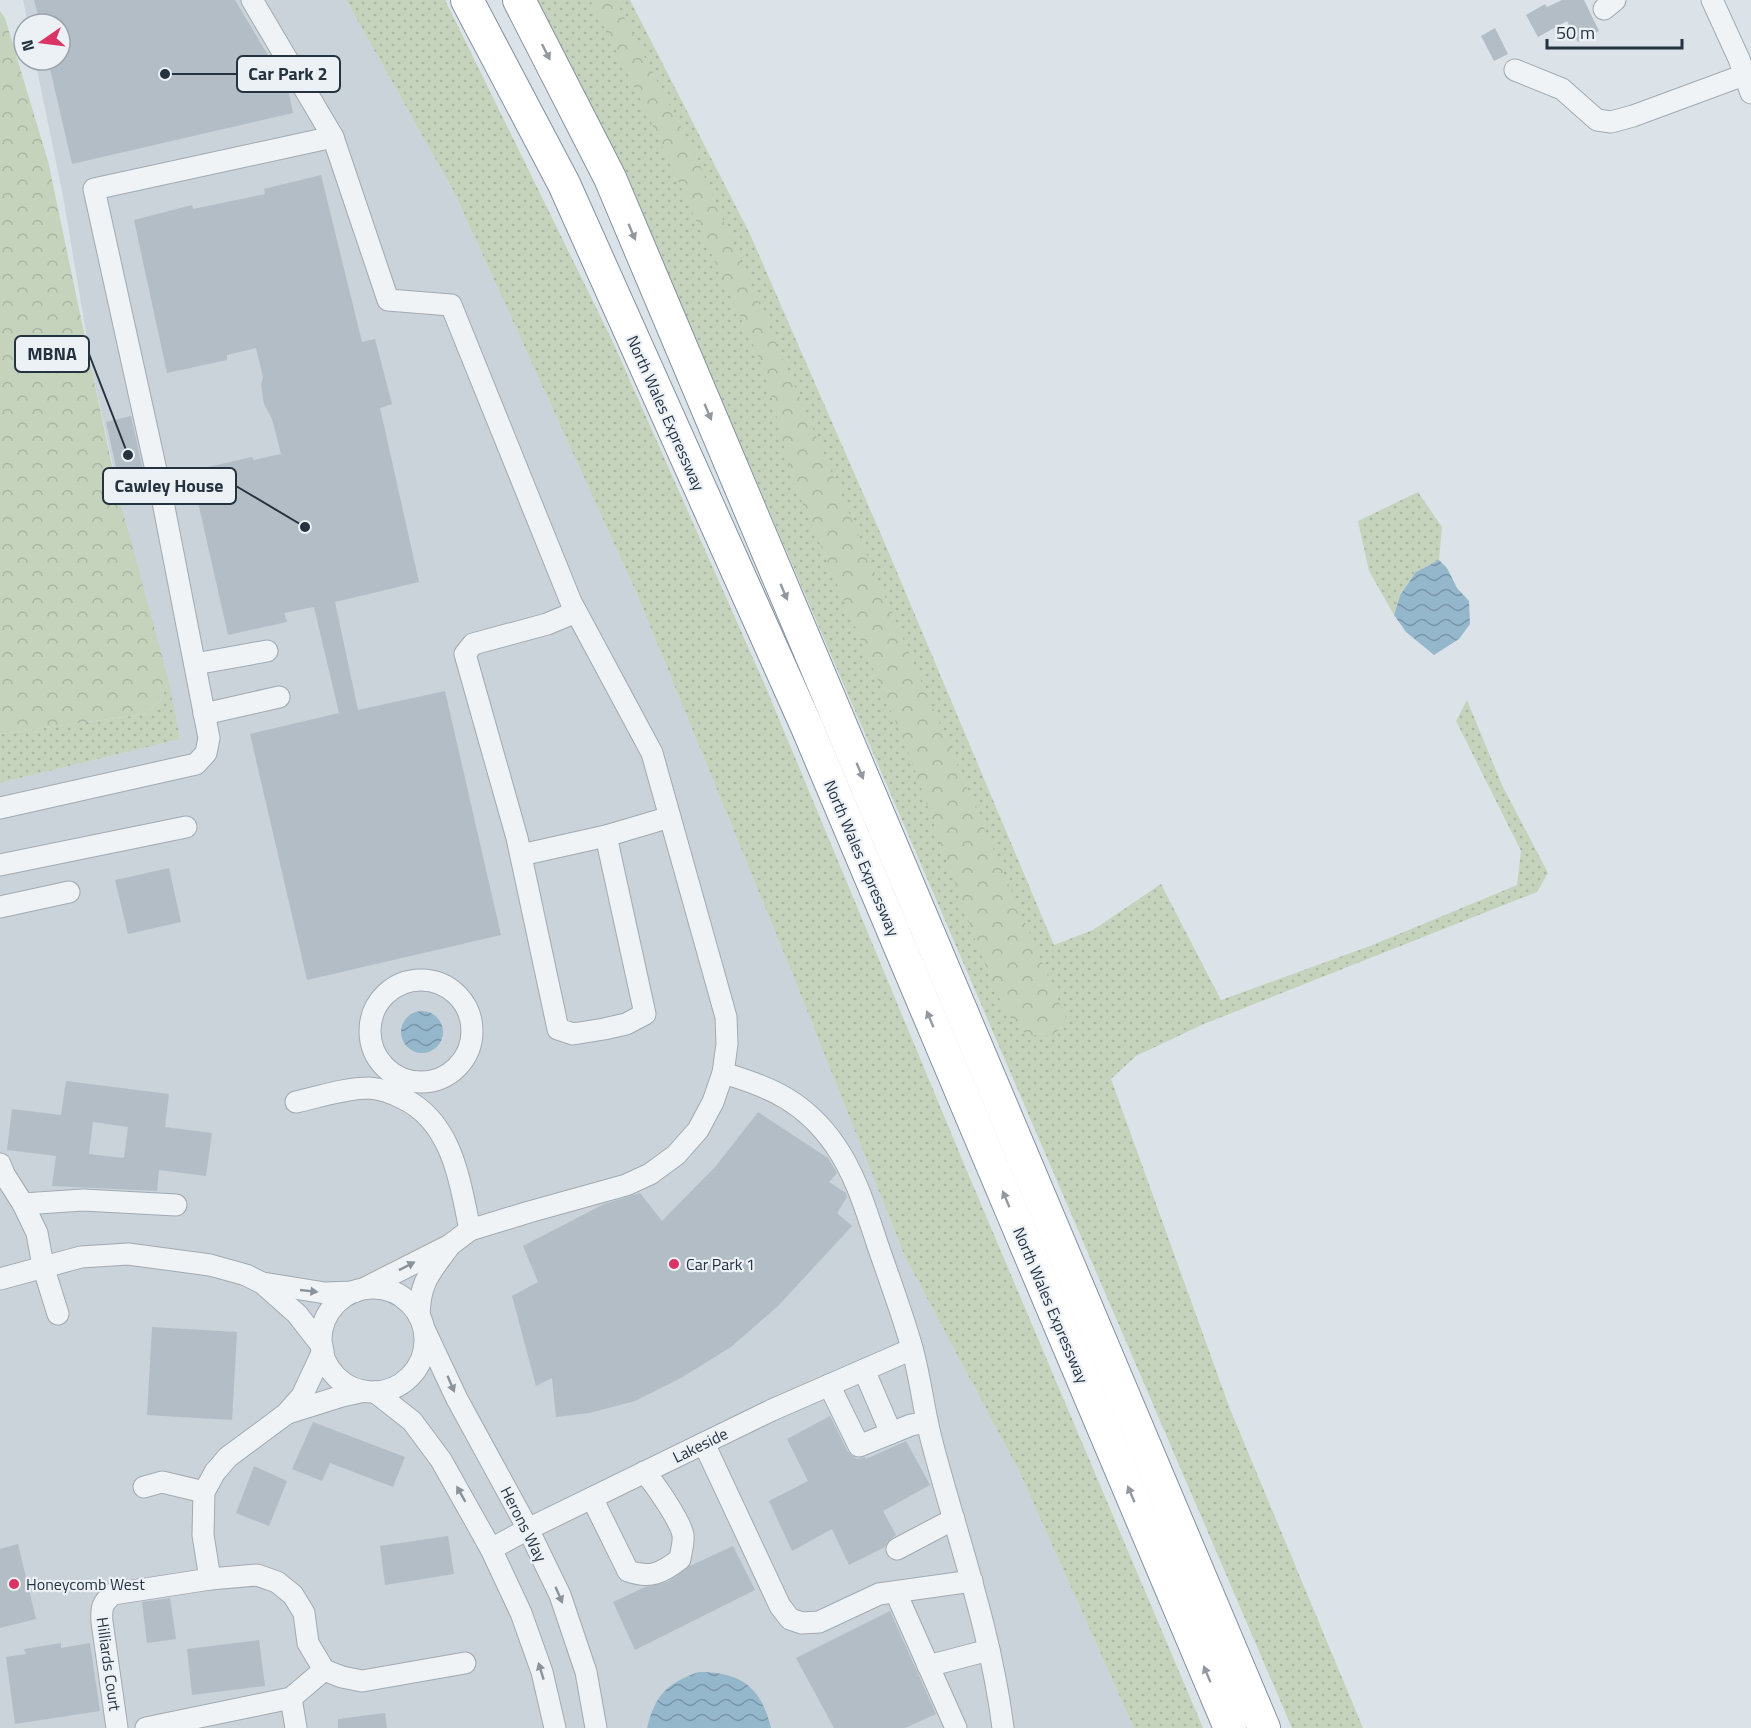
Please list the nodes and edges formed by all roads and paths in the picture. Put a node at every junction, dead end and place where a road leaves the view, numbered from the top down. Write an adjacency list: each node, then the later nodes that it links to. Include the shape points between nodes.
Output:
1 (252, 0): 7 (street)
2 (467, 0): 71 (highway, North Wales Expressway, one-way to 2, via 802,717 564,184)
3 (519, 0): 72 (highway, North Wales Expressway, one-way to 72, via 610,178)
4 (1712, 0): 6 (street)
5 (1515, 70): 6 (street, via 1562,90 1597,120 1611,122)
6 (1748, 84)
7 (333, 137): 8 (street, via 388,300 451,305); 10 (street, via 94,189 164,502)
8 (576, 612): 14 (street, via 652,753); 17 (street, via 473,644 465,654)
9 (267, 651): 10 (street)
10 (195, 664): 12 (street)
11 (279, 697): 12 (street)
12 (204, 714): 13 (street, via 209,738 206,753 196,764)
13 (0, 808)
14 (670, 817): 16 (street); 22 (street, via 726,1017)
15 (186, 827): 18 (street)
16 (606, 836): 17 (street); 17 (street, via 645,1014 626,1024 573,1034 558,1029)
17 (521, 855)
18 (0, 865)
19 (69, 892): 20 (street)
20 (0, 907)
21 (381, 1062): 23 (street, via 409,1080); 23 (street, via 370,1033 378,1003 402,983 433,981 460,998 472,1027 465,1057); 24 (street)
22 (723, 1073): 30 (street, via 698,1130 676,1155 650,1174 626,1185); 39 (street, via 779,1093 808,1114 835,1144 860,1191)
23 (441, 1078): 26 (street, via 432,1092)
24 (390, 1092): 25 (street, via 368,1088); 26 (street)
25 (296, 1102)
26 (432, 1119): 30 (street, via 445,1137)
27 (0, 1164): 28 (street)
28 (23, 1204): 29 (street, via 83,1200); 32 (street, via 37,1233)
29 (176, 1205)
30 (470, 1230): 31 (street)
31 (450, 1245): 35 (street, one-way to 31); 37 (street, via 424,1282 420,1297)
32 (43, 1266): 33 (street); 34 (street, via 81,1257 138,1255 210,1265); 36 (street)
33 (0, 1279)
34 (262, 1283): 35 (street, one-way to 35, via 325,1293); 38 (street, via 297,1314)
35 (360, 1290): 37 (street, via 393,1291 410,1302); 38 (street, via 340,1300 328,1314)
36 (58, 1314)
37 (422, 1324): 42 (street, via 424,1354 417,1370 402,1384); 52 (street, Herons Way, one-way to 52, via 457,1399)
38 (322, 1348): 42 (street, via 339,1379 355,1389); 43 (street, via 302,1396)
39 (912, 1349): 40 (street, Lakeside); 44 (street)
40 (864, 1370): 41 (street, Lakeside); 45 (street)
41 (829, 1385): 45 (street, via 859,1446); 46 (street, Lakeside)
42 (370, 1392): 43 (street); 54 (street, one-way to 42, via 441,1460 412,1421)
43 (286, 1414): 49 (street, via 228,1457)
44 (927, 1422): 45 (street); 51 (street)
45 (891, 1433)
46 (702, 1444): 47 (street, Lakeside); 57 (street, via 780,1606 790,1619 819,1622 879,1594)
47 (644, 1472): 50 (street, Lakeside); 50 (street, via 669,1506 683,1535 680,1559 665,1571 644,1576 628,1571)
48 (144, 1487): 49 (street, via 162,1482)
49 (204, 1492): 55 (street, via 203,1535)
50 (592, 1498): 52 (street, Lakeside)
51 (954, 1519): 53 (street); 56 (street)
52 (528, 1529): 54 (street, Lakeside); 68 (street, Herons Way, one-way to 68, via 560,1595 586,1672)
53 (897, 1549)
54 (491, 1550): 67 (street, one-way to 54, via 542,1672 521,1613)
55 (210, 1579): 61 (street, via 257,1575 277,1582 293,1595 304,1613 308,1643); 64 (street, Hilliards Court, via 113,1594 104,1601 102,1622)
56 (972, 1581): 57 (street); 58 (street)
57 (896, 1593): 60 (street)
58 (989, 1650): 60 (street); 70 (street)
59 (465, 1663): 61 (street, via 363,1681)
60 (928, 1666): 69 (street)
61 (324, 1670): 62 (street)
62 (291, 1698): 63 (street); 66 (street)
63 (175, 1725): 65 (street)
64 (117, 1728)
65 (146, 1728)
66 (296, 1728)
67 (555, 1728)
68 (596, 1728)
69 (956, 1728)
70 (1003, 1728)
71 (1230, 1728)
72 (1265, 1728)

